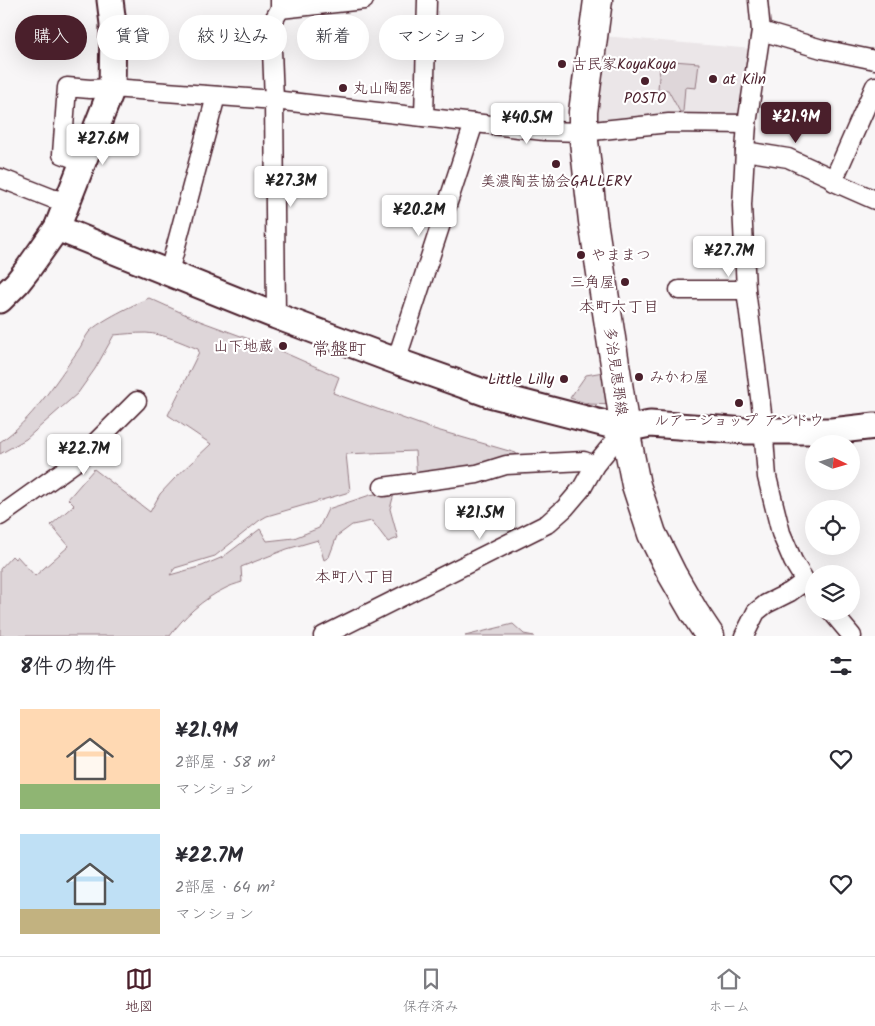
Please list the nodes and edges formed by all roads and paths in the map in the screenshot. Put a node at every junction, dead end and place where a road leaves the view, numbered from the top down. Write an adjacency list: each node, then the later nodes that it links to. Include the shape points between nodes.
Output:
1 (110, 0): 10 (street)
2 (364, 0): 6 (street)
3 (427, 0): 13 (street)
4 (598, 0): 16 (main road, 多治見恵那線)
5 (758, 0): 7 (street)
6 (280, 4): 12 (street, via 271,26)
7 (761, 31): 8 (street); 15 (street)
8 (875, 60)
9 (875, 86): 20 (street)
10 (112, 88): 11 (street); 18 (street); 18 (street, via 67,87 62,154)
11 (216, 96): 12 (street); 24 (street)
12 (274, 100): 13 (street); 28 (street)
13 (424, 117): 14 (street)
14 (474, 123): 16 (street); 29 (street)
15 (747, 124): 16 (street, via 669,123); 17 (street)
16 (583, 132): 32 (main road, 多治見恵那線)
17 (745, 150): 20 (street, via 788,158); 26 (street, via 742,205)
18 (83, 162): 22 (street)
19 (0, 178): 22 (street)
20 (834, 178): 21 (street, via 834,182)
21 (875, 200)
22 (67, 202): 23 (street)
23 (57, 228): 24 (street); 27 (street, via 17,283)
24 (169, 272): 28 (street)
25 (679, 290): 26 (street)
26 (746, 290): 33 (street)
27 (0, 300)
28 (276, 316): 29 (street)
29 (396, 362): 32 (street, via 489,394)
30 (137, 401): 36 (street, via 77,461)
31 (875, 426): 33 (street, via 832,431)
32 (625, 429): 33 (street, via 650,424); 34 (street); 41 (main road, 多治見恵那線, via 636,485 652,534)
33 (764, 430): 37 (street, via 766,477 780,533)
34 (595, 465): 35 (street, via 584,460 506,464 477,474); 40 (street, via 582,488 547,524)
35 (383, 487)
36 (0, 516)
37 (805, 579)
38 (805, 588): 42 (street, via 766,604 756,612)
39 (839, 620): 43 (street)
40 (324, 636)
41 (710, 636)
42 (744, 636)
43 (852, 636)

